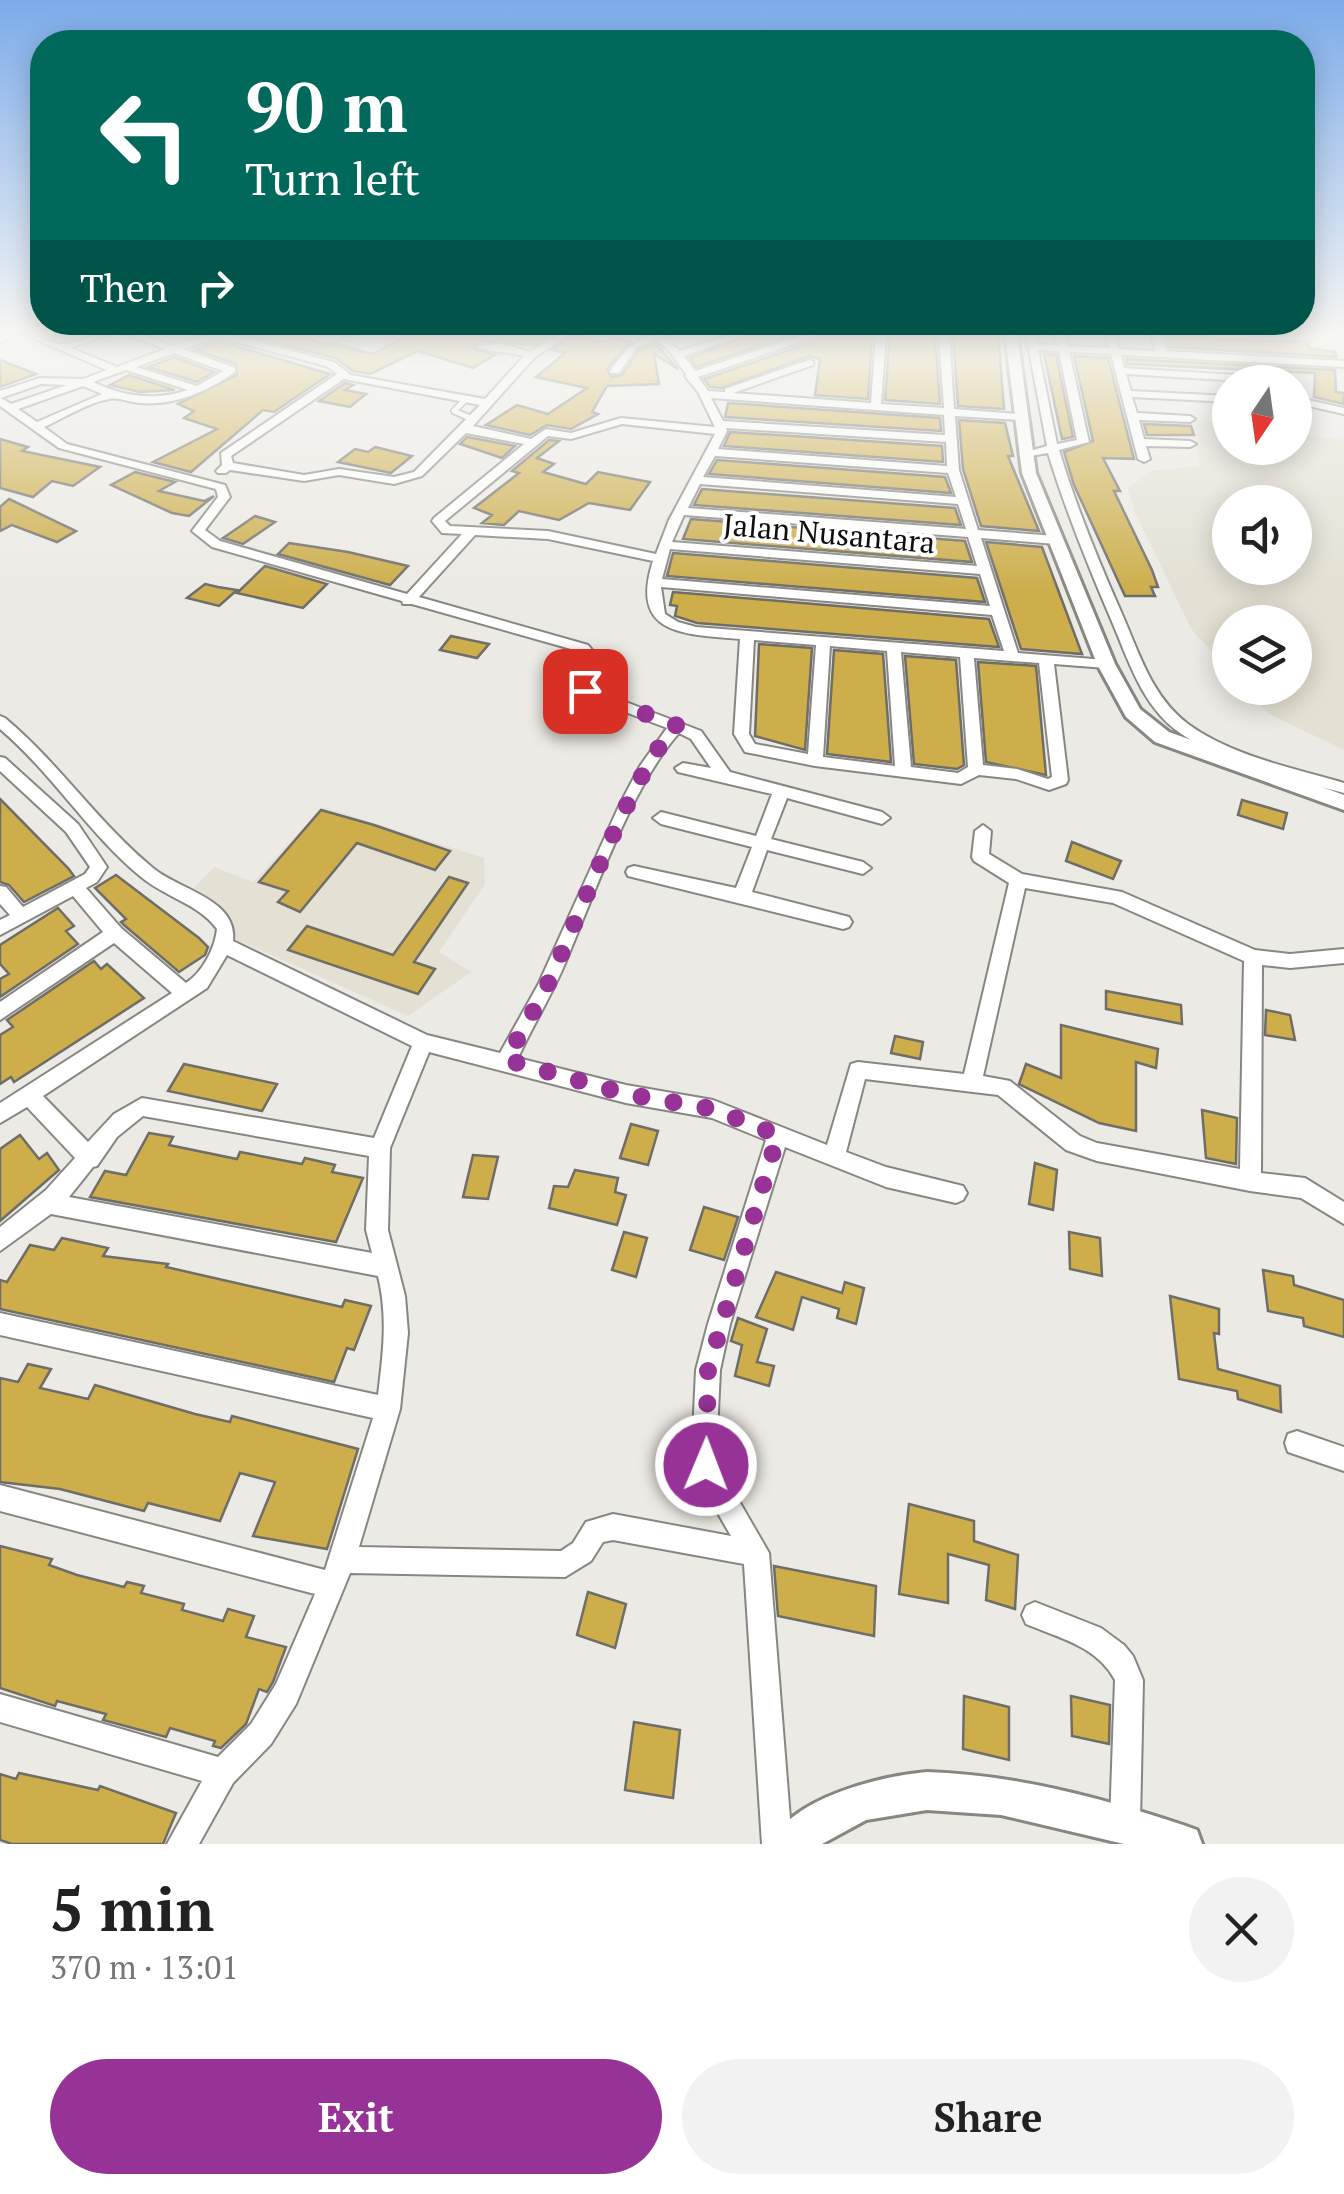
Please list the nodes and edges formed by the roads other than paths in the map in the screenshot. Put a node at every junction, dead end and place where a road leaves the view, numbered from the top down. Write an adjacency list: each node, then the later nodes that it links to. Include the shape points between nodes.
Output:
1 (27, 420): 12 (street)
2 (51, 420): 12 (street)
3 (276, 420): 23 (street, via 225,455)
4 (466, 420): 11 (lane)
5 (717, 420): 13 (street)
6 (949, 420): 14 (street)
7 (1019, 420): 20 (street)
8 (1045, 420): 18 (street)
9 (1078, 420): 18 (street, via 1083,442)
10 (1135, 420): 15 (street)
11 (469, 422): 16 (street, via 474,433); 23 (street, via 418,474 394,481 338,472 304,478)
12 (35, 427): 26 (street, via 70,448)
13 (720, 427): 14 (street); 16 (street, via 621,421 571,436 546,432); 19 (street)
14 (950, 439): 24 (street)
15 (1140, 442): 17 (street); 21 (street)
16 (534, 443): 31 (street, via 438,521 442,528)
17 (1190, 444)
18 (1049, 448): 20 (street); 44 (street)
19 (711, 452): 22 (street); 25 (street)
20 (1025, 454): 34 (street)
21 (1144, 459)
22 (832, 460): 24 (street); 27 (street)
23 (228, 466): 26 (street)
24 (954, 470): 28 (street)
25 (698, 480): 27 (street); 29 (street)
26 (206, 483): 39 (street, via 224,494 198,526 202,537 238,554)
27 (830, 491): 28 (street)
28 (960, 501): 32 (street)
29 (682, 511): 32 (street); 35 (street)
30 (569, 524): 33 (street)
31 (470, 533): 33 (street); 39 (street)
32 (972, 534): 34 (street); 37 (street)
33 (558, 537): 36 (street)
34 (1056, 540): 48 (street)
35 (668, 546): 36 (street); 37 (street, Jalan Nusantara)
36 (658, 558): 38 (street)
37 (987, 572): 40 (street)
38 (654, 582): 40 (street); 41 (street, via 656,610 668,624)
39 (408, 601): 52 (street, via 588,650 595,662 586,692)
40 (996, 612): 46 (street)
41 (747, 634): 42 (street); 55 (street, via 743,740 764,754)
42 (823, 641): 43 (street); 55 (street)
43 (894, 645): 45 (street); 58 (street)
44 (1132, 652): 48 (street); 49 (street)
45 (967, 653): 46 (street); 57 (street)
46 (1012, 656): 47 (street)
47 (1046, 659): 48 (street); 57 (street, via 1060,780 1049,785)
48 (1104, 659): 50 (street)
49 (1148, 683): 50 (street); 53 (street, via 1168,716)
50 (1117, 686): 53 (street, via 1156,733)
51 (0, 721): 77 (street, via 147,873 218,915 226,928)
52 (678, 726): 59 (street, via 696,736); 83 (street, via 664,738 632,798)
53 (1228, 756): 60 (street); 62 (street)
54 (0, 762): 70 (street, via 72,828 98,864 94,876)
55 (816, 762): 58 (street)
56 (683, 768): 59 (street)
57 (976, 769): 58 (street, via 968,778)
58 (904, 770)
59 (725, 776): 61 (street)
60 (1344, 788)
61 (781, 792): 64 (street); 66 (street)
62 (1344, 803)
63 (661, 818): 66 (street)
64 (882, 818)
65 (983, 831): 69 (street, via 980,857)
66 (762, 843): 67 (street); 72 (street)
67 (863, 868)
68 (634, 872): 72 (street)
69 (1018, 880): 79 (street, via 1116,897); 84 (street)
70 (74, 886): 73 (street); 76 (street)
71 (0, 892): 73 (street)
72 (742, 896): 74 (street)
73 (21, 916): 75 (street)
74 (843, 922)
75 (0, 928)
76 (115, 933): 80 (street); 81 (street)
77 (224, 945): 80 (street, via 204,980); 82 (street)
78 (1344, 956): 79 (street)
79 (1253, 957): 91 (street)
80 (186, 994): 85 (street)
81 (0, 1012)
82 (423, 1042): 83 (street); 88 (street)
83 (507, 1060): 87 (street, via 626,1094 713,1109)
84 (972, 1080): 89 (street, via 858,1070); 91 (street, via 1007,1089 1074,1143 1097,1152)
85 (29, 1094): 86 (street); 90 (street)
86 (0, 1114)
87 (778, 1135): 89 (street); 102 (street, via 719,1324 707,1400 706,1465)
88 (380, 1148): 90 (street, via 142,1107 118,1122); 96 (street, via 377,1230)
89 (834, 1157): 92 (street)
90 (90, 1160): 93 (street)
91 (1250, 1180): 94 (street, via 1306,1188)
92 (956, 1193)
93 (48, 1203): 95 (street); 96 (street)
94 (1344, 1214)
95 (0, 1240)
96 (387, 1267): 98 (street, via 396,1332)
97 (0, 1324): 98 (street)
98 (388, 1409): 103 (street)
99 (1296, 1442): 100 (street)
100 (1344, 1459)
101 (0, 1498): 104 (street)
102 (756, 1553): 103 (street, via 613,1526 595,1530 565,1564); 110 (street)
103 (342, 1560): 104 (street)
104 (331, 1585): 107 (street, via 286,1694 261,1734)
105 (1035, 1616): 108 (street, via 1109,1646 1123,1660 1129,1680)
106 (0, 1708): 107 (street)
107 (223, 1773): 109 (street)
108 (1125, 1823): 111 (street, via 962,1793 894,1794 824,1817); 112 (street)
109 (182, 1844)
110 (777, 1844)
111 (790, 1844)
112 (1184, 1844)

